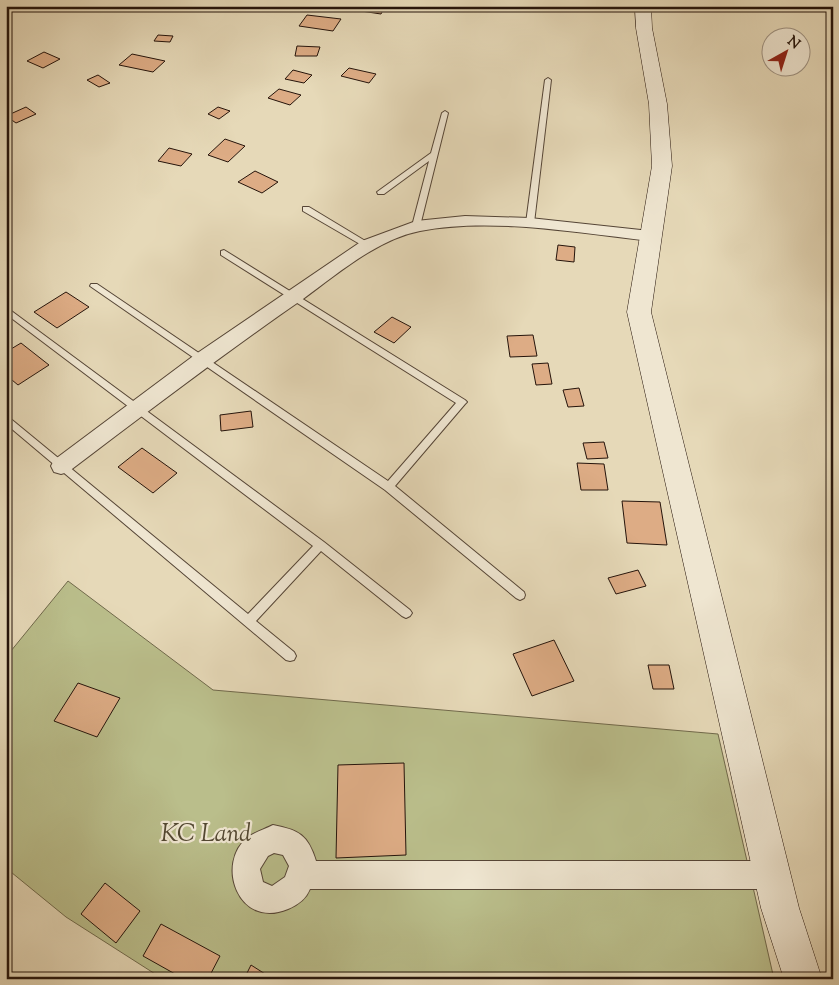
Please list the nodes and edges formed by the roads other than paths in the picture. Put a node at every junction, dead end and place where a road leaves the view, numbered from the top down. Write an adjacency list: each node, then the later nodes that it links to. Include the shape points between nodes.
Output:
1 (643, 6): 9 (street, via 658,104 662,166)
2 (548, 80): 7 (lane)
3 (444, 113): 4 (lane)
4 (433, 155): 5 (lane); 8 (lane)
5 (381, 192)
6 (306, 208): 10 (lane)
7 (530, 223): 8 (street, via 465,221); 9 (street)
8 (416, 226): 10 (street)
9 (650, 236): 26 (street, via 639,312)
10 (368, 244): 13 (street)
11 (224, 253): 13 (lane)
12 (94, 286): 15 (lane)
13 (293, 298): 15 (street); 19 (lane, via 462,402)
14 (6, 310): 16 (lane)
15 (203, 359): 16 (street); 19 (lane)
16 (139, 409): 18 (street); 20 (lane)
17 (6, 418): 18 (lane)
18 (61, 466): 23 (lane)
19 (389, 487): 21 (lane)
20 (320, 545): 22 (lane); 23 (lane)
21 (520, 596)
22 (406, 613)
23 (248, 622): 24 (lane)
24 (290, 656)
25 (302, 875): 26 (street)
26 (772, 875): 27 (street)
27 (803, 979)

